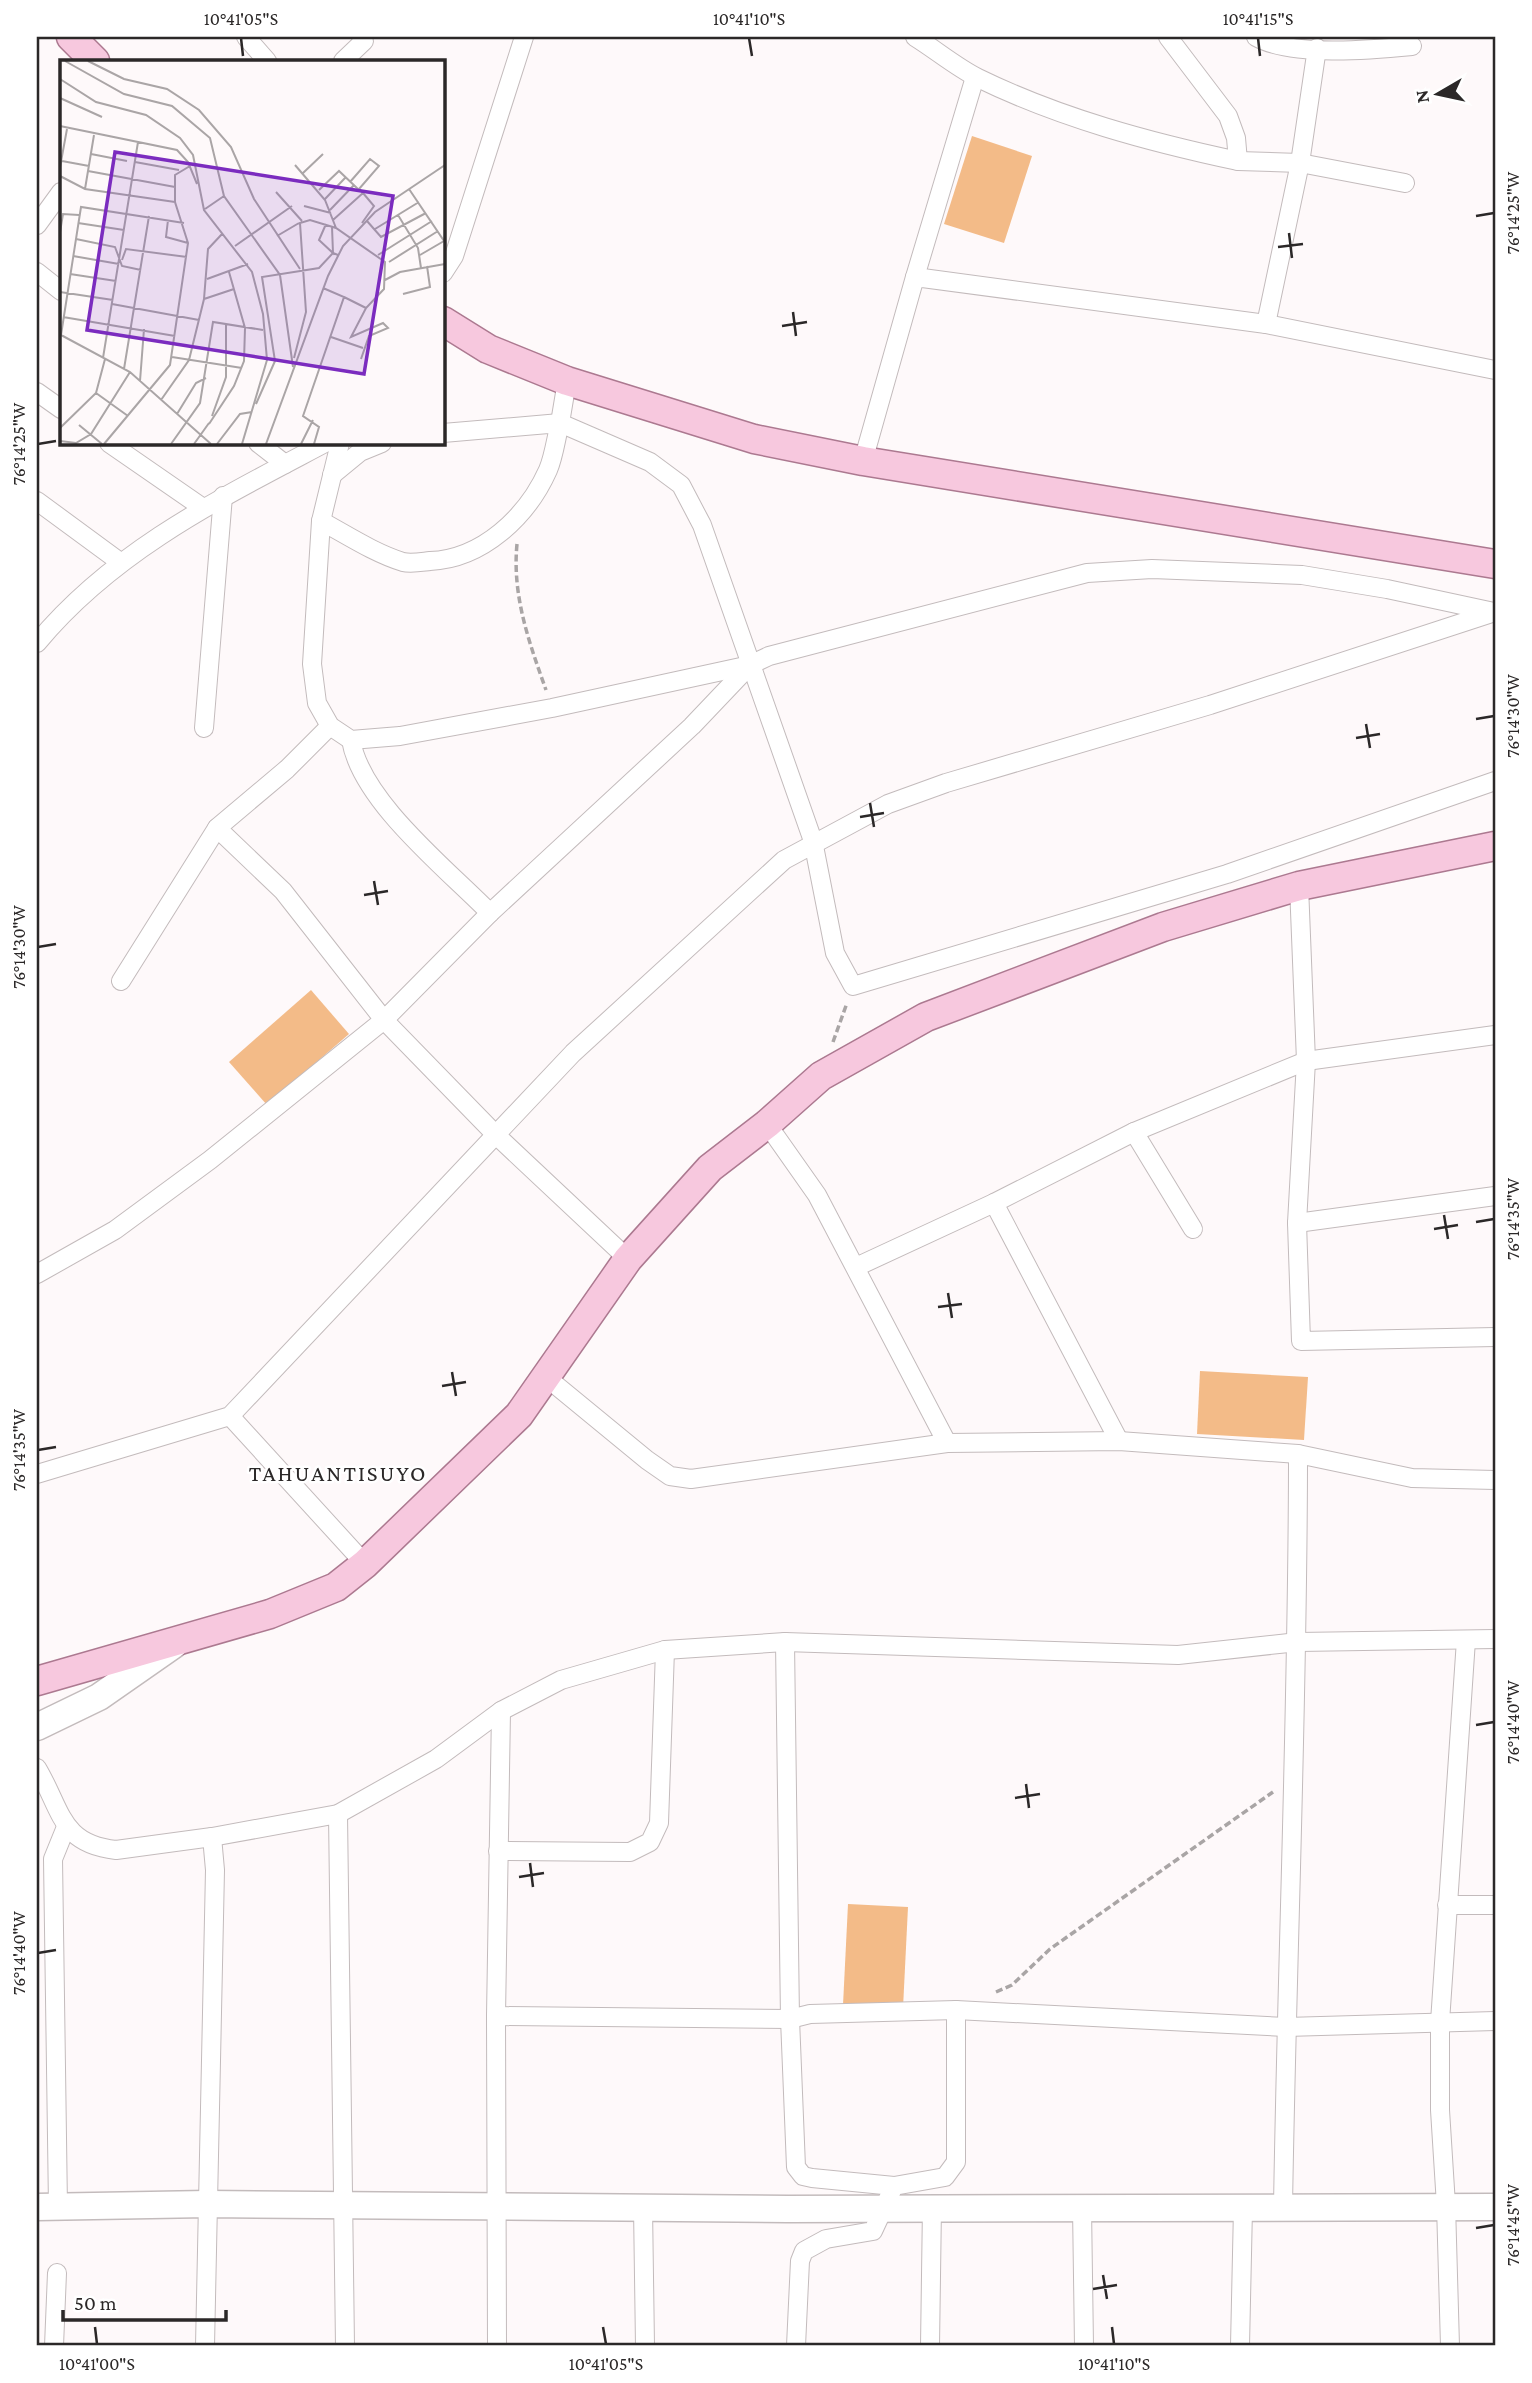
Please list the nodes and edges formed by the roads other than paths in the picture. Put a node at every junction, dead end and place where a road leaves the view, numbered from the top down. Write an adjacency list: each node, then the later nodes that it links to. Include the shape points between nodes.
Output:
1 (71, 37): 10 (main road)
2 (246, 37): 11 (street)
3 (915, 37): 13 (street)
4 (1168, 37): 14 (street, via 1228,116)
5 (1256, 37): 9 (street, via 1271,45)
6 (365, 38): 12 (street)
7 (519, 39): 19 (street, via 454,256)
8 (1412, 46): 9 (street, via 1360,51)
9 (1317, 48): 15 (street)
10 (93, 60)
11 (266, 60)
12 (344, 60)
13 (975, 77): 14 (street, via 1035,103 1156,144); 21 (street)
14 (1238, 160): 15 (street)
15 (1300, 163): 16 (street); 24 (street)
16 (1405, 183)
17 (60, 193): 18 (street)
18 (37, 225)
19 (444, 271)
20 (37, 272): 22 (street)
21 (915, 277): 24 (street); 36 (street)
22 (60, 290)
23 (444, 322): 26 (main road, via 488,349)
24 (1266, 324): 25 (street)
25 (1495, 370)
26 (567, 381): 29 (street); 36 (main road, via 754,439)
27 (37, 392): 28 (street)
28 (60, 408)
29 (560, 423): 30 (street); 42 (street, via 548,470 520,512 496,537 464,555 406,563); 47 (street, via 650,462 681,485 702,525)
30 (444, 433)
31 (110, 444): 41 (street)
32 (259, 444): 37 (street)
33 (323, 444): 37 (street)
34 (340, 444): 38 (street)
35 (380, 444): 38 (street, via 360,452)
36 (863, 461): 44 (main road)
37 (285, 464): 39 (street)
38 (332, 475): 42 (street)
39 (223, 496): 41 (street); 49 (street)
40 (37, 501): 43 (street)
41 (203, 508): 43 (street)
42 (321, 521): 48 (street, via 312,664 317,703)
43 (120, 562): 46 (street)
44 (1495, 564)
45 (1494, 612): 47 (street, via 1302,575 1152,569 1087,573 769,656); 53 (street, via 1210,705 946,783 888,804)
46 (41, 631)
47 (750, 665): 50 (street, via 552,708 400,736); 53 (street); 56 (street, via 692,726)
48 (330, 726): 50 (street); 52 (street)
49 (204, 728)
50 (351, 740): 56 (street, via 359,770 379,801)
51 (1495, 781): 53 (street, via 1227,874 853,986 835,953)
52 (217, 828): 57 (street); 58 (street, via 283,891)
53 (813, 841): 63 (street, via 784,860 573,1053)
54 (1495, 846): 55 (main road)
55 (1299, 886): 60 (street); 61 (main road, via 1163,927 926,1017 821,1076)
56 (490, 913): 58 (street)
57 (121, 981)
58 (384, 1020): 63 (street); 70 (street, via 116,1230)
59 (1495, 1035): 60 (street)
60 (1306, 1061): 62 (street); 66 (street)
61 (767, 1124): 68 (main road, via 710,1168); 69 (street, via 817,1195)
62 (1134, 1132): 65 (street); 67 (street)
63 (497, 1136): 68 (street); 73 (street)
64 (1495, 1196): 66 (street)
65 (994, 1203): 69 (street); 74 (street)
66 (1297, 1223): 71 (street, via 1301,1340)
67 (1193, 1229)
68 (628, 1259): 72 (main road)
69 (856, 1267): 75 (street)
70 (37, 1273)
71 (1495, 1337)
72 (546, 1377): 75 (street, via 670,1476 691,1479); 79 (main road, via 519,1415)
73 (230, 1416): 77 (street); 79 (street)
74 (1119, 1441): 75 (street); 76 (street)
75 (947, 1443)
76 (1298, 1454): 78 (street, via 1412,1478); 83 (street)
77 (37, 1474)
78 (1495, 1480)
79 (365, 1564): 84 (main road, via 336,1587 270,1614)
80 (1495, 1639): 81 (street)
81 (1466, 1640): 83 (street); 94 (street)
82 (785, 1642): 83 (street, via 1178,1655); 85 (street); 98 (street)
83 (1298, 1642): 101 (street)
84 (177, 1643): 86 (main road); 88 (street, via 99,1697)
85 (665, 1650): 87 (street, via 561,1680); 93 (street, via 659,1823 650,1842 630,1852)
86 (37, 1681)
87 (501, 1711): 90 (street, via 436,1759); 93 (street)
88 (37, 1727)
89 (37, 1768): 91 (street)
90 (338, 1814): 92 (street); 104 (street)
91 (66, 1826): 92 (street, via 86,1844 116,1850); 108 (street, via 53,1859)
92 (212, 1838): 103 (street)
93 (498, 1851): 97 (street)
94 (1447, 1905): 95 (street); 100 (street)
95 (1495, 1905)
96 (956, 2010): 98 (street, via 810,2014); 101 (street); 102 (street, via 956,2162 945,2177)
97 (496, 2015): 98 (street); 106 (street)
98 (790, 2019): 102 (street, via 799,2173)
99 (1495, 2021): 100 (street)
100 (1440, 2022): 101 (street); 105 (street)
101 (1286, 2026): 111 (street)
102 (889, 2196): 107 (street); 109 (street); 120 (street, via 873,2231 826,2239 804,2251)
103 (207, 2204): 104 (street); 108 (street); 116 (street)
104 (344, 2205): 106 (street); 117 (street)
105 (1446, 2205): 111 (street); 112 (street); 124 (street)
106 (497, 2206): 109 (street); 118 (street)
107 (932, 2206): 110 (street); 121 (street)
108 (48, 2207)
109 (643, 2207): 119 (street)
110 (1082, 2207): 113 (street); 122 (street)
111 (1283, 2207): 113 (street)
112 (1495, 2207)
113 (1243, 2208): 123 (street)
114 (57, 2273): 115 (street)
115 (54, 2346)
116 (205, 2346)
117 (345, 2346)
118 (498, 2346)
119 (645, 2346)
120 (796, 2346)
121 (930, 2346)
122 (1084, 2346)
123 (1240, 2346)
124 (1450, 2346)

